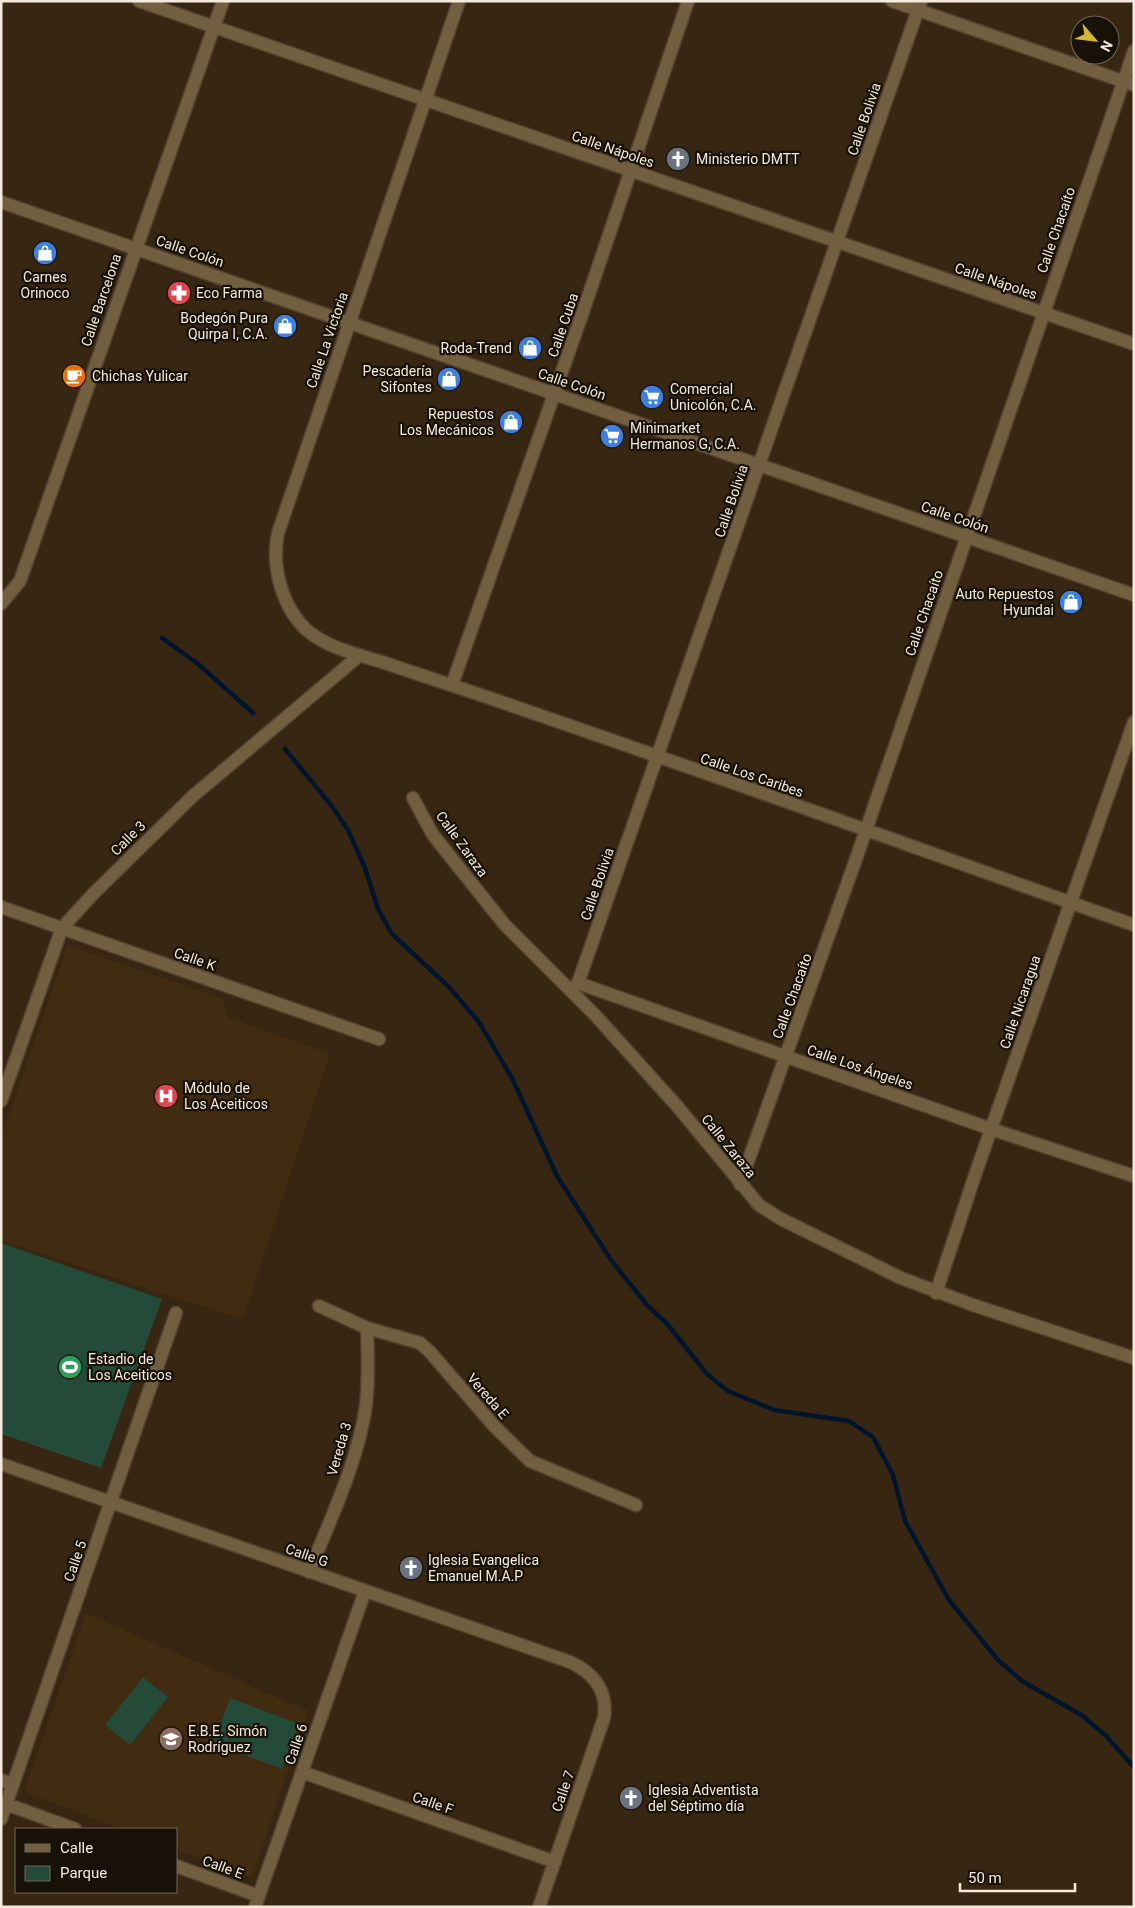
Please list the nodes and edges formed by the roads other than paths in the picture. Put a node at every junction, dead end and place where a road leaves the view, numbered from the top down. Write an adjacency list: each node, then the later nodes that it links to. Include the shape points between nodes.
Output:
1 (139, 1): 7 (street, Calle Nápoles)
2 (223, 1): 7 (street, Calle Barcelona)
3 (460, 1): 10 (street, Calle La Victoria)
4 (688, 1): 11 (street, Calle Cuba)
5 (892, 1): 6 (street)
6 (919, 6): 9 (street); 13 (street, Calle Bolivia)
7 (214, 27): 10 (street, Calle Nápoles); 14 (street, Calle Barcelona)
8 (1134, 51): 9 (street, Calle Chacaíto)
9 (1129, 83): 15 (street, Calle Chacaíto)
10 (425, 100): 11 (street, Calle Nápoles); 16 (street, Calle La Victoria)
11 (631, 171): 13 (street, Calle Nápoles); 18 (street, Calle Cuba)
12 (1, 202): 14 (street, Calle Colón)
13 (837, 242): 15 (street, Calle Nápoles); 19 (street, Calle Bolivia)
14 (135, 248): 16 (street, Calle Colón); 22 (street, Calle Barcelona, via 20,581)
15 (1044, 313): 17 (street, Calle Nápoles); 20 (street, Calle Chacaíto)
16 (349, 322): 18 (street, Calle Colón); 23 (street, Calle La Victoria, via 278,533 276,569 289,604 309,632)
17 (1134, 344)
18 (554, 394): 19 (street, Calle Colón); 24 (street, Calle Cuba)
19 (760, 465): 20 (street, Calle Colón); 26 (street, Calle Bolivia)
20 (966, 537): 21 (street, Calle Colón); 28 (street, Calle Chacaíto)
21 (1134, 595)
22 (1, 604)
23 (360, 655): 24 (street, Calle Los Caribes); 32 (street, Calle 3, via 193,796)
24 (452, 685): 26 (street, Calle Los Caribes)
25 (1134, 722): 29 (street, Calle Nicaragua)
26 (658, 757): 28 (street, Calle Los Caribes); 33 (street, Calle Bolivia)
27 (413, 798): 33 (street, Calle Zaraza, via 433,835 505,925)
28 (866, 831): 29 (street, Calle Los Caribes); 35 (street, Calle Chacaíto)
29 (1070, 903): 31 (street, Calle Los Caribes); 37 (street, Calle Nicaragua)
30 (1, 907): 32 (street, Calle K)
31 (1134, 926)
32 (62, 928): 34 (street, Calle K); 36 (street, Calle 3)
33 (575, 986): 35 (street, Calle Los Ángeles); 39 (street, Calle Zaraza)
34 (379, 1039)
35 (786, 1057): 37 (street, Calle Los Ángeles); 39 (street, Calle Chacaíto)
36 (1, 1101)
37 (991, 1129): 38 (street, Calle Los Ángeles); 40 (street, Calle Nicaragua)
38 (1134, 1176)
39 (740, 1184): 40 (street, Calle Zaraza, via 759,1205 781,1219)
40 (936, 1292): 44 (street, Calle Zaraza)
41 (319, 1306): 43 (street, Vereda E)
42 (176, 1313): 46 (street, Calle 5)
43 (367, 1328): 47 (street, Vereda E, via 407,1338 428,1350 501,1434 530,1462); 48 (street, Vereda 3, via 368,1377 360,1433 343,1489)
44 (1134, 1358)
45 (1, 1464): 46 (street, Calle G)
46 (111, 1502): 48 (street, Calle G); 52 (street, Calle 5)
47 (636, 1505)
48 (309, 1572): 49 (street, Calle G)
49 (365, 1591): 50 (street, Calle G, via 570,1662); 51 (street, Calle 6)
50 (598, 1684): 56 (street, Calle 7, via 604,1699 604,1718)
51 (302, 1772): 56 (street, Calle F); 58 (street, Calle 6)
52 (7, 1782): 53 (street, Calle 5)
53 (6, 1804): 54 (street, Calle 5); 55 (street)
54 (1, 1819)
55 (72, 1828)
56 (555, 1862): 59 (street, Calle 7)
57 (178, 1867): 58 (street, Calle E)
58 (257, 1902)
59 (539, 1907)

